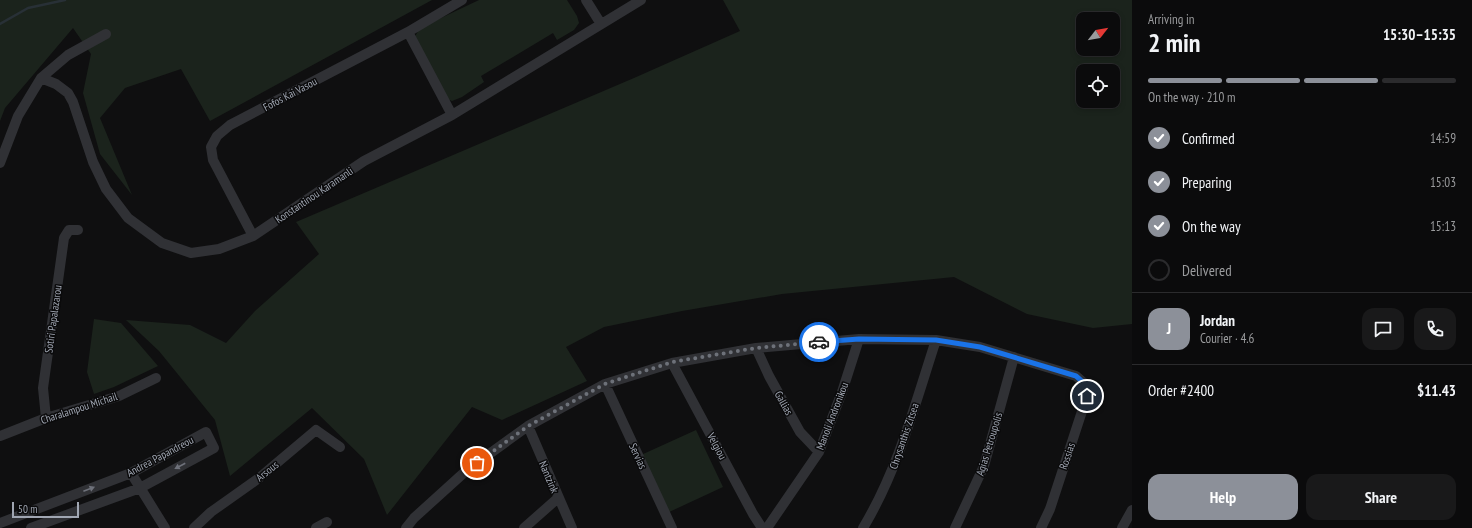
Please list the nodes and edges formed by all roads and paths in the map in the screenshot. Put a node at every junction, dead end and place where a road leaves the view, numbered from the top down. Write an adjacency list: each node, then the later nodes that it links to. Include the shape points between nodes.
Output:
1 (462, 0): 5 (street, Fofos Kai Vasou)
2 (586, 0): 4 (street)
3 (641, 0): 4 (street, Konstantinou Karamanli)
4 (602, 24): 8 (street, Konstantinou Karamanli)
5 (408, 32): 8 (street); 11 (street, Fofos Kai Vasou, via 230,125 217,136 211,147 213,160)
6 (106, 34): 7 (street, via 68,55)
7 (41, 78): 9 (street, via 18,116); 11 (street, Konstantinou Karamanli, via 56,84 73,102 106,189 128,218 162,243 191,253 219,249)
8 (452, 115): 11 (street, Konstantinou Karamanli, via 364,161)
9 (0, 163)
10 (78, 230): 19 (street, Sotiri Papalazarou, via 69,230 64,238 43,388)
11 (253, 236)
12 (859, 339): 13 (street); 14 (street); 23 (street, Manoli Andronikou)
13 (936, 340): 15 (street, via 980,347); 40 (street, Chrysanthis Zitsea, via 897,460)
14 (756, 348): 16 (street); 23 (street, Gallias, via 800,432)
15 (1014, 357): 41 (street, Agias Petroupolis, via 984,466); 42 (street, Rossias, via 1076,376 1084,383 1087,396)
16 (672, 362): 18 (street); 38 (street, Velgiou)
17 (156, 378): 19 (street, Charalampou Michail, via 119,396)
18 (605, 384): 20 (street); 37 (street, Servias)
19 (46, 418): 21 (street, Charalampou Michail)
20 (528, 426): 26 (street, Nantzink); 34 (street, via 467,470)
21 (0, 436)
22 (340, 447): 32 (street, Arsous, via 316,430)
23 (819, 452): 39 (street, Manoli Andronikou)
24 (131, 473): 25 (street); 25 (street, Andrea Papandreou, one-way to 25, via 206,432 214,448); 29 (street, Andrea Papandreou, one-way to 24)
25 (140, 488): 30 (street, Andrea Papandreou); 31 (street)
26 (558, 498): 35 (street); 36 (street, Nantzink)
27 (1132, 510): 43 (street)
28 (327, 522): 33 (street)
29 (0, 523)
30 (31, 528)
31 (165, 528)
32 (194, 528)
33 (316, 528)
34 (406, 528)
35 (524, 528)
36 (572, 528)
37 (672, 528)
38 (762, 528)
39 (767, 528)
40 (863, 528)
41 (955, 528)
42 (1041, 528)
43 (1122, 528)

